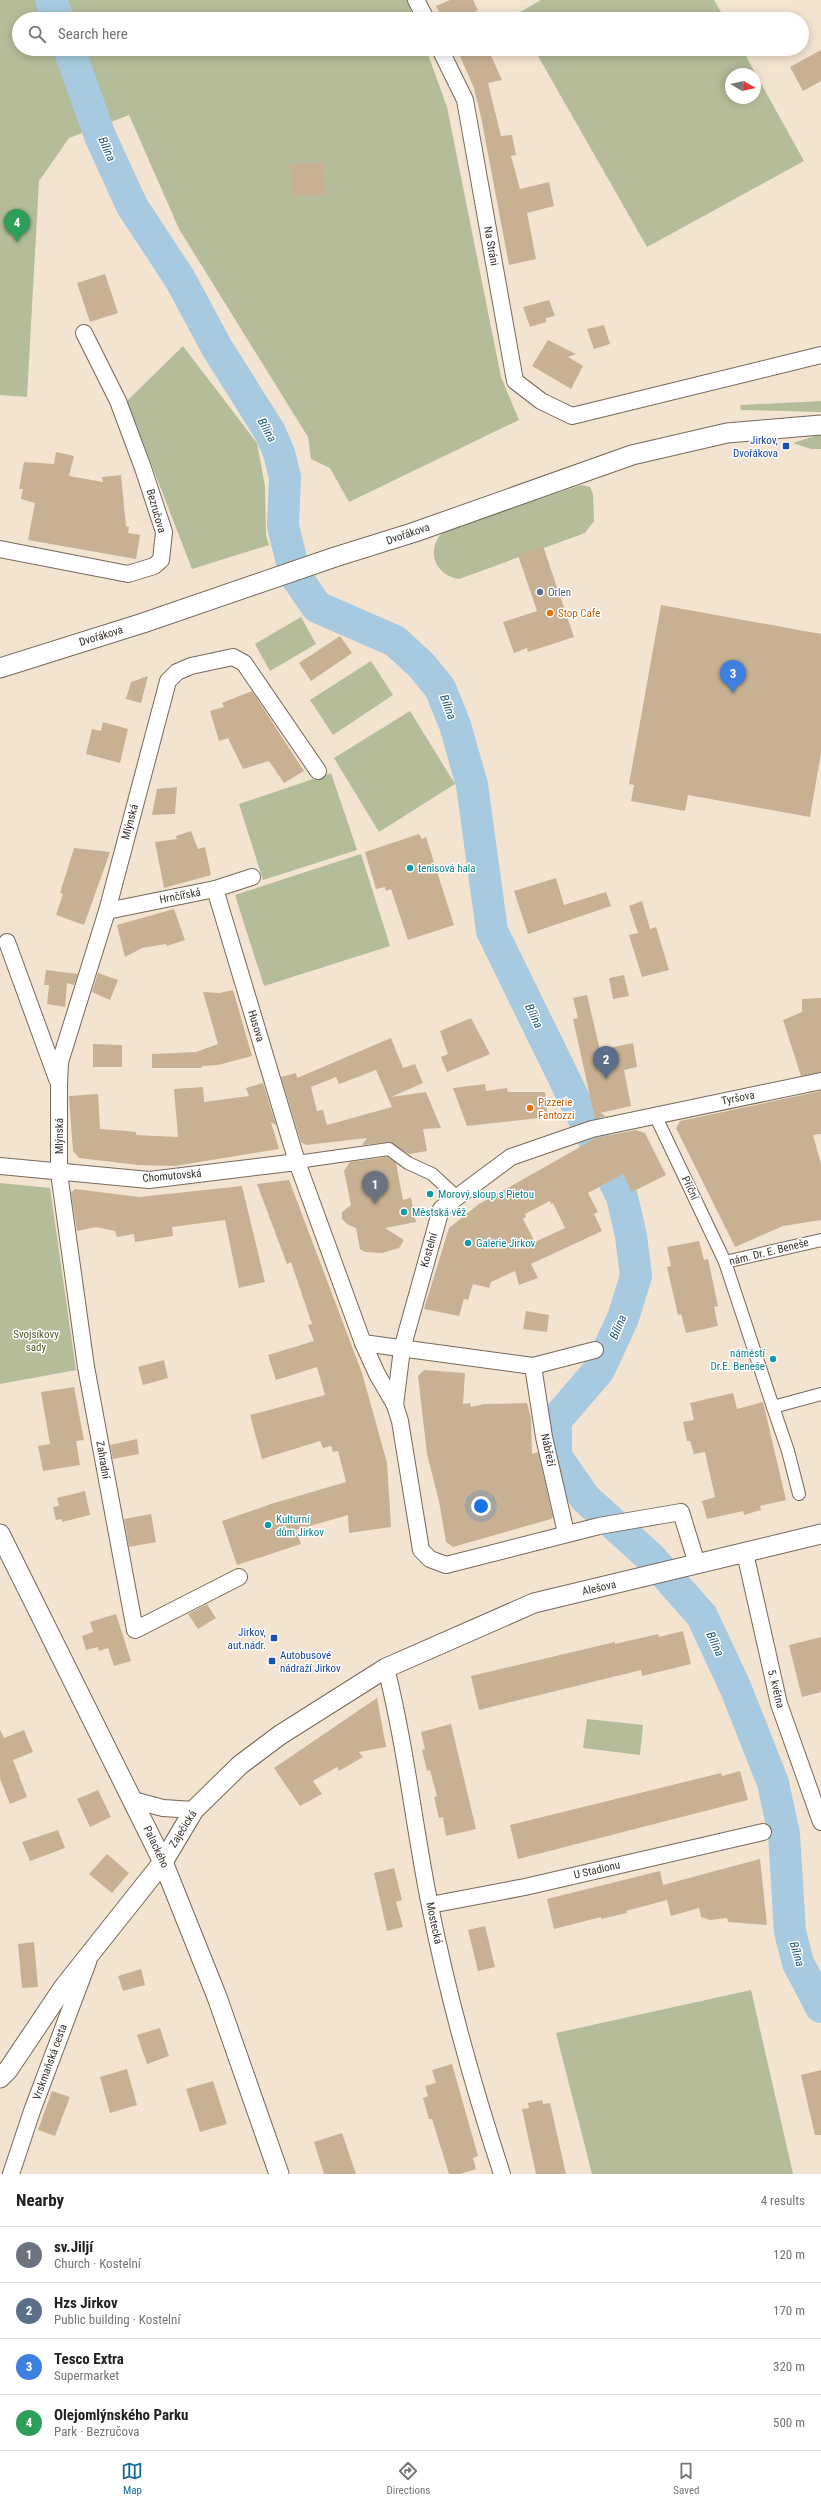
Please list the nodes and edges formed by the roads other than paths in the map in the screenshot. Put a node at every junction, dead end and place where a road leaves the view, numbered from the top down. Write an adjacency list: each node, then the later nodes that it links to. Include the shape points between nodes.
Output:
1 (416, 0): 2 (street)
2 (422, 12)
3 (443, 56): 5 (street, Na Stráni, via 465,100 515,381 541,401 572,416)
4 (84, 333): 7 (street, Bezručova, via 118,402 143,468 164,532 161,560 154,566 128,574)
5 (821, 355)
6 (821, 425): 8 (street, Dvořákova, via 727,433 659,447 567,476 415,532)
7 (0, 549)
8 (0, 668)
9 (318, 771): 12 (street, Mlýnská, via 244,663 233,657 191,666 177,672 168,681)
10 (252, 877): 11 (street, Hrnčířská)
11 (215, 889): 12 (street, Hrnčířská); 17 (street, Husova)
12 (107, 910): 15 (street, Mlýnská, via 60,1062)
13 (7, 942): 15 (street)
14 (821, 1082): 16 (street, Tyršova)
15 (59, 1085): 19 (street, Mlýnská)
16 (655, 1115): 20 (street, Kostelní, via 587,1131 511,1157); 22 (street, Příční)
17 (297, 1162): 19 (street, Chomutovská, via 148,1180); 20 (street, via 389,1149 408,1163 432,1174); 23 (street, Kostelní)
18 (0, 1166): 19 (street, Chomutovská)
19 (59, 1173): 36 (street, Zahradní, via 86,1367 135,1630)
20 (457, 1197): 24 (street, Kostelní, via 441,1209)
21 (821, 1240): 22 (street, nám. Dr. E. Beneše)
22 (725, 1262): 29 (street, nám. Dr. E. Beneše)
23 (363, 1343): 24 (street); 28 (street, Kostelní)
24 (402, 1349): 26 (street); 28 (street, Kostelní)
25 (595, 1350): 26 (street)
26 (533, 1366): 31 (street, Nábřeží, via 544,1437)
27 (821, 1394): 29 (street)
28 (395, 1405): 31 (street, Kostelní, via 400,1420 421,1550 430,1559 446,1565)
29 (773, 1407): 30 (street, nám. Dr. E. Beneše)
30 (799, 1494)
31 (566, 1533): 35 (street, via 627,1519 680,1512)
32 (0, 1534): 38 (street, Palackého)
33 (821, 1534): 34 (street, Alešova)
34 (745, 1553): 35 (street, Alešova); 40 (street, 5. května, via 779,1704)
35 (697, 1564): 37 (street, Alešova, via 534,1603)
36 (239, 1578)
37 (386, 1668): 39 (street, Zaječická, via 280,1735 240,1765); 43 (street, Mostecká, via 405,1757)
38 (133, 1800): 39 (street, via 164,1808); 42 (street, Palackého)
39 (194, 1810): 42 (street, Zaječická)
40 (821, 1822)
41 (763, 1832): 43 (street, U Stadionu, via 525,1887)
42 (163, 1862): 44 (street, Zaječická); 47 (street, Palackého, via 217,1997)
43 (430, 1905): 48 (street, Mostecká, via 451,1999)
44 (92, 1951): 45 (street, Zaječická); 46 (street, Vrskmaňská cesta)
45 (0, 2078)
46 (11, 2174)
47 (279, 2174)
48 (502, 2174)

